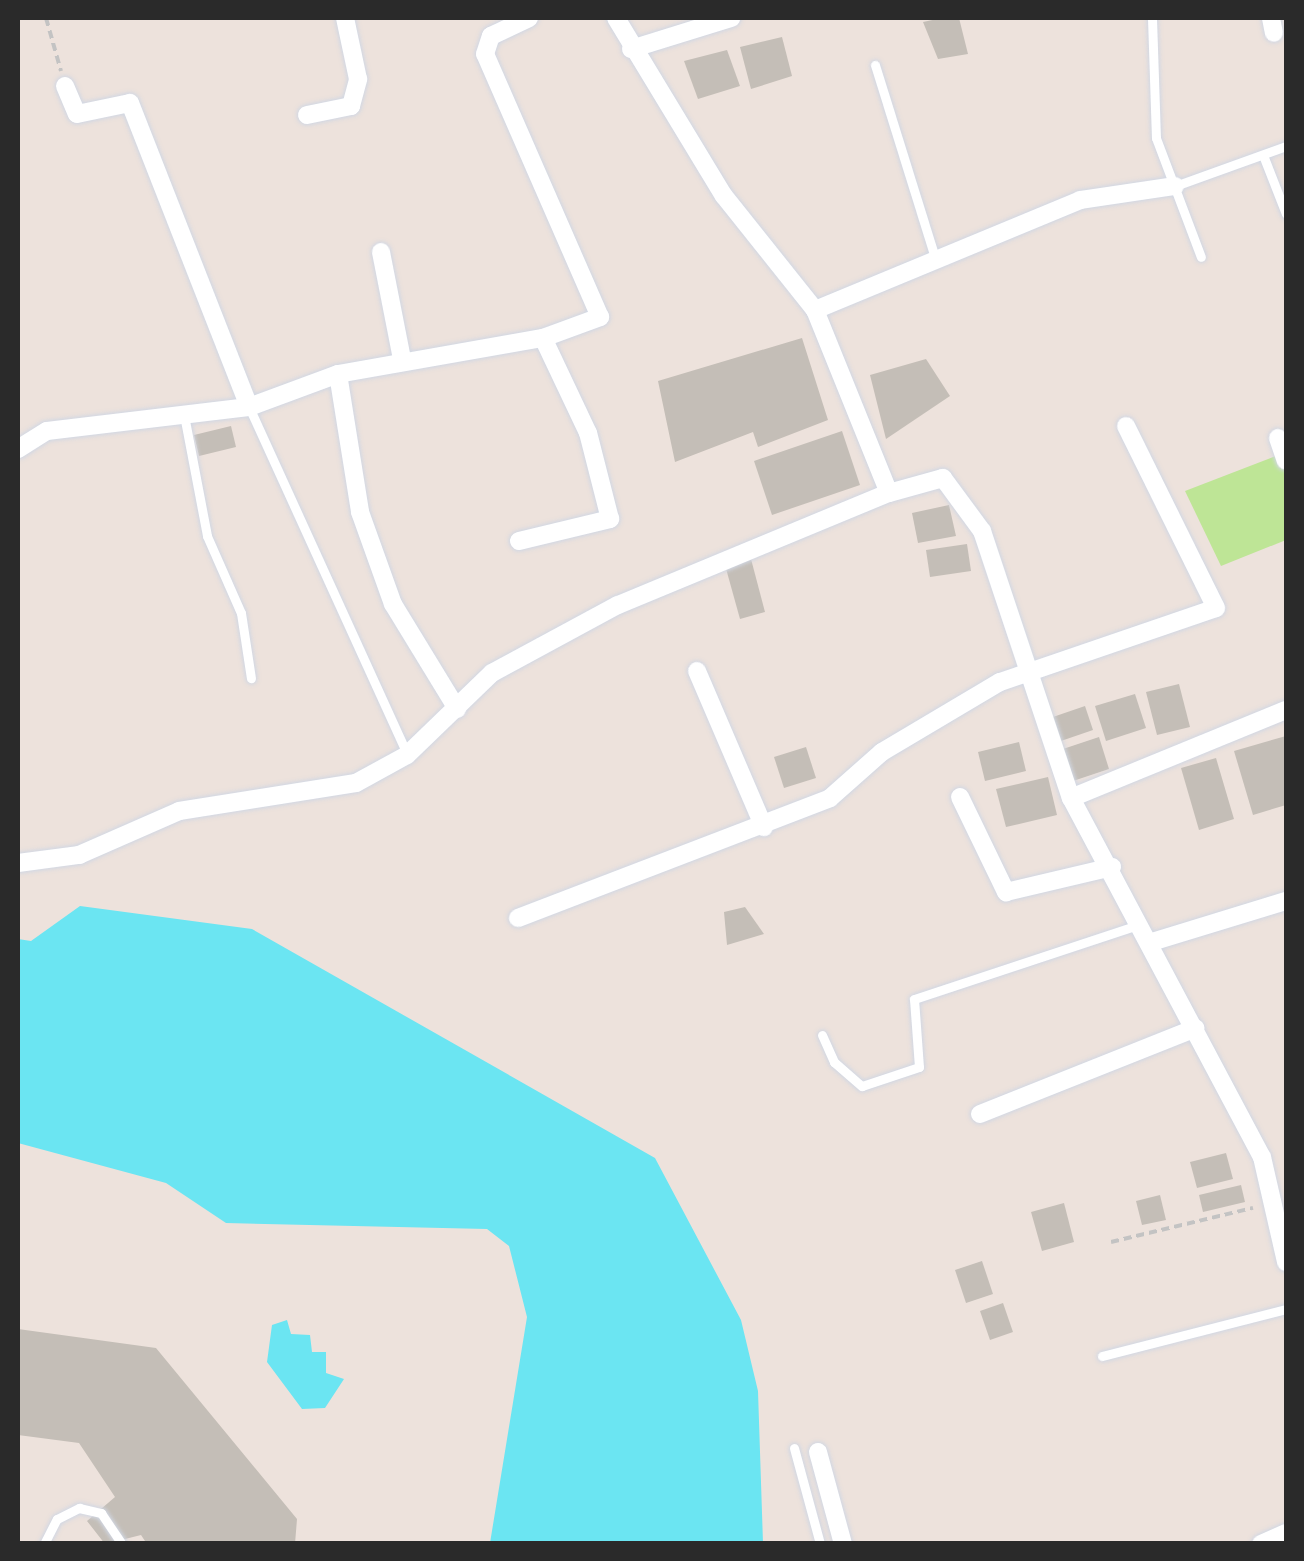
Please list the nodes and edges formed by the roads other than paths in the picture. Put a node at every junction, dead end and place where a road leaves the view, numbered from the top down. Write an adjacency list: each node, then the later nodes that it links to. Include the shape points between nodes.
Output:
1 (346, 18): 9 (street, via 358,79 351,106)
2 (529, 18): 18 (street, via 491,36 485,54 600,317)
3 (616, 18): 6 (street)
4 (731, 18): 6 (street)
5 (1152, 18): 12 (lane, via 1156,138)
6 (631, 49): 17 (street, via 724,196)
7 (875, 65): 15 (lane)
8 (65, 86): 21 (street, via 77,114 130,103)
9 (307, 115)
10 (1286, 146): 11 (lane)
11 (1263, 155): 12 (lane); 13 (lane)
12 (1174, 186): 15 (street, via 1080,200); 16 (lane)
13 (1286, 214)
14 (382, 252): 19 (street)
15 (935, 258): 17 (street)
16 (1201, 258)
17 (815, 310): 27 (street)
18 (543, 338): 19 (street); 28 (street, via 588,433 610,519)
19 (402, 359): 20 (street)
20 (338, 374): 21 (street); 32 (street, via 360,512 394,604)
21 (249, 407): 22 (street); 34 (lane)
22 (184, 415): 25 (street, via 47,430); 31 (lane, via 207,536 241,612)
23 (1126, 426): 30 (street, via 1216,608)
24 (1278, 438): 26 (street)
25 (18, 449)
26 (1286, 461)
27 (889, 493): 30 (street, via 943,478 1001,570); 32 (street, via 618,605 492,673)
28 (518, 541)
29 (697, 671): 37 (street)
30 (1026, 677): 36 (street); 37 (street, via 983,692 882,752 830,798)
31 (251, 678)
32 (457, 709): 34 (street)
33 (1286, 710): 36 (street)
34 (408, 754): 38 (street, via 356,784 179,810 79,855)
35 (960, 797): 39 (street, via 1006,892)
36 (1072, 798): 39 (street)
37 (764, 827): 41 (street)
38 (18, 863)
39 (1112, 867): 42 (street)
40 (1286, 901): 43 (street)
41 (518, 918)
42 (1145, 923): 43 (street); 45 (lane, via 914,1000 919,1067 862,1086 834,1062)
43 (1154, 941): 44 (street)
44 (1196, 1028): 46 (street); 47 (street)
45 (822, 1035)
46 (980, 1114)
47 (1277, 1181): 48 (street, via 1272,1203)
48 (1286, 1262)
49 (1286, 1309): 50 (lane)
50 (1102, 1356)
51 (794, 1448): 56 (lane)
52 (818, 1452): 57 (street)
53 (1286, 1532): 58 (street)
54 (44, 1544): 55 (lane, via 57,1520 78,1508 102,1513)
55 (122, 1544)
56 (820, 1544)
57 (844, 1544)
58 (1261, 1544)

